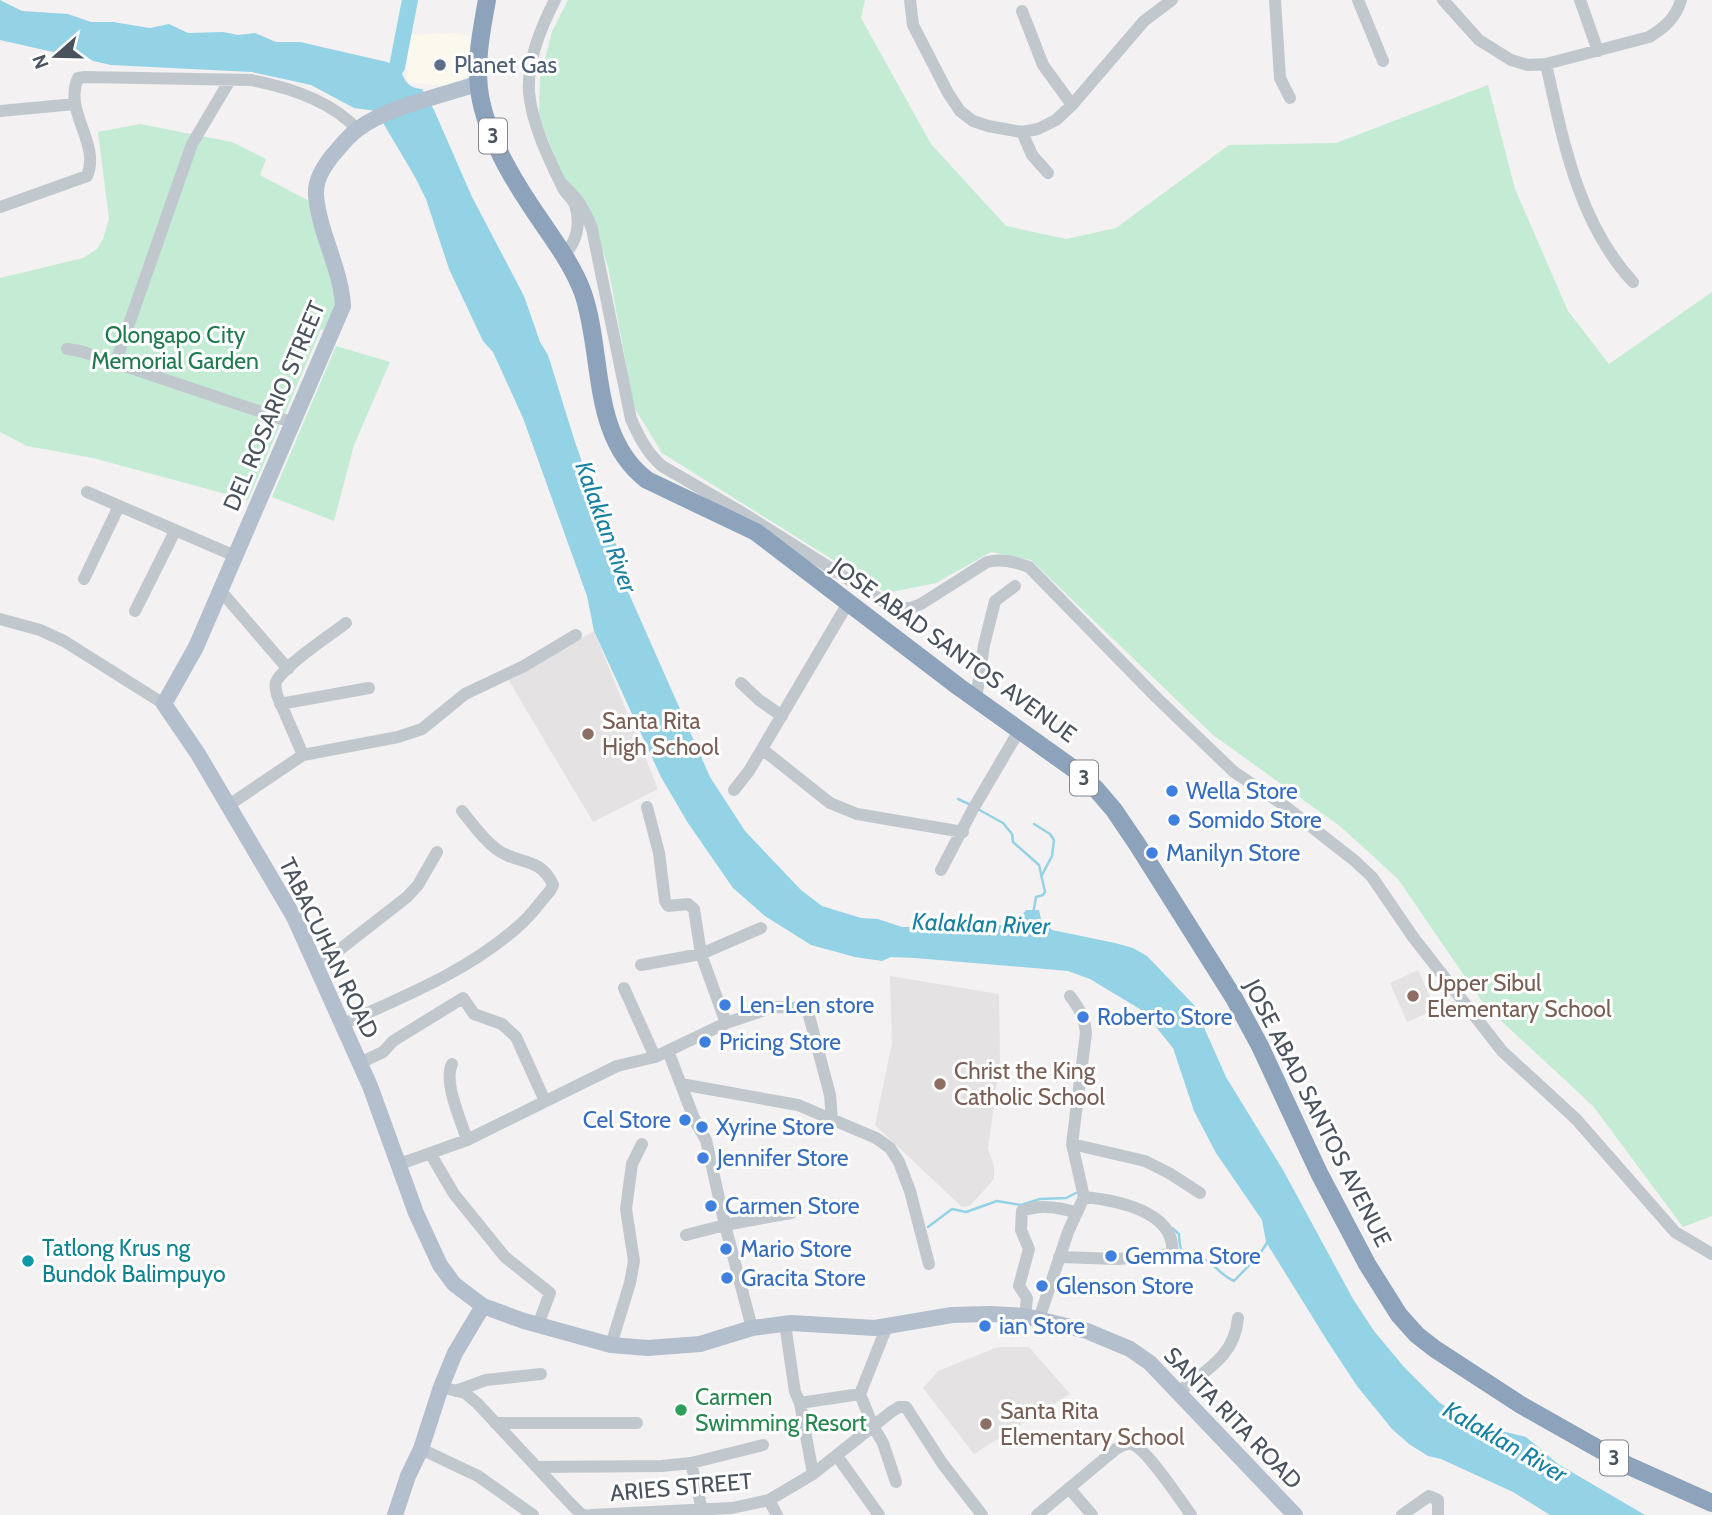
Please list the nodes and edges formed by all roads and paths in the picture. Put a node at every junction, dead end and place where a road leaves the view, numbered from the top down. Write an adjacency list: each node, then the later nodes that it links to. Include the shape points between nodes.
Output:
1 (487, 0): 15 (highway, JOSE ABAD SANTOS AVENUE / 3)
2 (555, 0): 23 (street, via 535,50 529,91 535,119)
3 (910, 0): 21 (street, via 913,25 960,111 988,127)
4 (1275, 0): 16 (street, via 1280,78)
5 (1358, 0): 12 (street)
6 (1443, 0): 13 (street, via 1492,50 1528,65)
7 (1580, 0): 11 (street)
8 (1681, 0): 11 (street, via 1662,29 1636,42)
9 (1166, 2): 18 (street)
10 (1022, 11): 18 (street, via 1043,65)
11 (1598, 51): 13 (street)
12 (1383, 61)
13 (1546, 64): 26 (street, via 1578,185 1613,260)
14 (230, 80): 17 (street, via 85,77 75,83); 20 (street, via 273,84 337,110); 28 (street, via 192,144)
15 (479, 83): 20 (main road, DEL ROSARIO STREET, via 375,119); 25 (highway, JOSE ABAD SANTOS AVENUE / 3, via 486,120 509,169)
16 (1290, 98)
17 (75, 104): 19 (street); 24 (street, via 90,154 87,176)
18 (1072, 105): 21 (street, via 1056,120)
19 (0, 111)
20 (357, 130): 29 (main road, DEL ROSARIO STREET, via 317,181 319,211 343,306)
21 (1022, 132): 22 (street, via 1032,155)
22 (1048, 173)
23 (563, 188): 25 (street, via 565,204 577,227 574,243); 85 (street, via 575,195 589,220 631,419 652,457 894,608 921,604 987,562 1012,561 1029,568 1234,772 1281,803 1372,877 1502,1051 1576,1119 1675,1232)
24 (0, 207)
25 (564, 255): 37 (highway, JOSE ABAD SANTOS AVENUE / 3, via 583,292 608,423 632,468 647,480 756,532)
26 (1633, 282)
27 (67, 349): 28 (street)
28 (115, 364): 29 (street)
29 (294, 423): 33 (main road, DEL ROSARIO STREET)
30 (87, 492): 31 (street)
31 (119, 506): 32 (street); 34 (street)
32 (175, 531): 33 (street); 38 (street)
33 (235, 556): 36 (main road, DEL ROSARIO STREET)
34 (84, 579)
35 (1015, 586): 45 (street, via 995,601)
36 (220, 590): 42 (street); 46 (main road, DEL ROSARIO STREET, via 196,647)
37 (848, 603): 45 (highway, JOSE ABAD SANTOS AVENUE / 3); 48 (street)
38 (135, 611)
39 (0, 619): 46 (street, TABACUHAN ROAD, via 64,641)
40 (346, 623): 42 (street)
41 (576, 635): 51 (street, via 465,694 422,729)
42 (288, 669): 47 (street, via 275,686)
43 (741, 683): 48 (street)
44 (369, 688): 47 (street)
45 (976, 699): 49 (highway, JOSE ABAD SANTOS AVENUE / 3)
46 (164, 704): 53 (main road, TABACUHAN ROAD)
47 (281, 704): 51 (street)
48 (782, 716): 50 (street)
49 (1020, 729): 56 (street); 113 (highway, JOSE ABAD SANTOS AVENUE / 3, via 1096,789 1137,844 1241,1010 1325,1184 1399,1315 1435,1349 1521,1405 1629,1466)
50 (762, 749): 52 (street); 56 (street, via 830,803 857,814)
51 (303, 755): 53 (street)
52 (734, 790)
53 (229, 805): 61 (main road, TABACUHAN ROAD, via 294,918)
54 (647, 807): 60 (street, via 665,901 668,906 688,904 694,909)
55 (462, 811): 66 (street, via 495,848 539,866 554,885 523,922 468,963 433,984)
56 (963, 832): 58 (street)
57 (437, 852): 61 (street, via 407,897 334,954)
58 (942, 870)
59 (761, 928): 60 (street)
60 (701, 954): 62 (street); 65 (street)
61 (314, 964): 66 (main road, TABACUHAN ROAD)
62 (641, 965)
63 (624, 988): 68 (street)
64 (1070, 996): 76 (street, via 1087,1033)
65 (726, 1023): 67 (street); 73 (street, via 774,1007 808,1012)
66 (343, 1024): 69 (main road, TABACUHAN ROAD)
67 (668, 1051): 68 (street); 71 (street)
68 (655, 1057): 72 (street, via 617,1066)
69 (360, 1063): 72 (street, via 463,998 474,1014 502,1024 516,1037); 78 (main road, TABACUHAN ROAD)
70 (452, 1064): 74 (street, via 449,1082)
71 (681, 1084): 73 (street, via 797,1105); 83 (street, via 706,1140)
72 (545, 1101): 74 (street)
73 (832, 1119): 87 (street, via 890,1148 910,1191)
74 (467, 1140): 77 (street)
75 (642, 1144): 95 (street, via 632,1164 626,1209 634,1261)
76 (1072, 1144): 79 (street, via 1145,1161); 80 (street)
77 (430, 1153): 78 (street); 92 (street, via 454,1194 505,1257 550,1293)
78 (397, 1165): 88 (main road, TABACUHAN ROAD, via 446,1277)
79 (1200, 1194)
80 (1084, 1197): 82 (street); 86 (street, via 1152,1216 1168,1233 1172,1254 1118,1259)
81 (791, 1213): 83 (street)
82 (1077, 1213): 86 (street); 89 (street, via 1051,1207 1023,1211 1021,1230 1029,1249 1019,1286)
83 (725, 1225): 84 (street); 94 (street)
84 (686, 1235)
85 (1712, 1254)
86 (1059, 1257): 89 (street)
87 (929, 1264)
88 (483, 1306): 92 (main road, SANTA RITA ROAD); 97 (main road, via 459,1345)
89 (1032, 1318): 93 (main road, SANTA RITA ROAD, via 952,1315); 98 (main road, SANTA RITA ROAD, via 1087,1331 1130,1349)
90 (1238, 1318): 98 (street, via 1232,1345)
91 (785, 1324): 93 (main road, SANTA RITA ROAD); 94 (main road, SANTA RITA ROAD); 100 (street)
92 (538, 1325): 95 (main road, SANTA RITA ROAD)
93 (887, 1326): 99 (street)
94 (752, 1328): 95 (main road, SANTA RITA ROAD, via 676,1348)
95 (611, 1345)
96 (541, 1374): 97 (street)
97 (448, 1389): 101 (street, ARIES STREET, via 465,1393); 105 (main road)
98 (1180, 1391): 128 (main road, SANTA RITA ROAD)
99 (860, 1394): 100 (street); 103 (street)
100 (800, 1403): 109 (street)
101 (495, 1423): 102 (street); 108 (street, ARIES STREET)
102 (637, 1423)
103 (873, 1426): 106 (street, ARIES STREET); 110 (street); 124 (street, ARIES STREET, via 906,1407)
104 (763, 1445): 107 (street)
105 (421, 1449): 118 (main road); 119 (street, via 478,1476)
106 (837, 1456): 109 (street, ARIES STREET); 123 (street)
107 (691, 1463): 108 (street); 114 (street)
108 (537, 1467): 120 (street, ARIES STREET)
109 (813, 1474): 112 (street, ARIES STREET)
110 (896, 1482)
111 (1069, 1488): 125 (street); 126 (street); 127 (street, via 1116,1449 1134,1444)
112 (769, 1500): 115 (street, ARIES STREET); 122 (street)
113 (1712, 1503)
114 (702, 1510): 115 (street, ARIES STREET); 117 (street, ARIES STREET)
115 (733, 1512)
116 (640, 1513): 117 (street, ARIES STREET); 121 (street, ARIES STREET)
117 (686, 1513)
118 (395, 1515)
119 (533, 1515)
120 (585, 1515)
121 (591, 1515)
122 (777, 1515)
123 (879, 1515)
124 (982, 1515)
125 (1037, 1515)
126 (1092, 1515)
127 (1191, 1515)
128 (1295, 1515)
129 (1402, 1515): 130 (street, via 1429,1496 1438,1500)
130 (1438, 1515)

